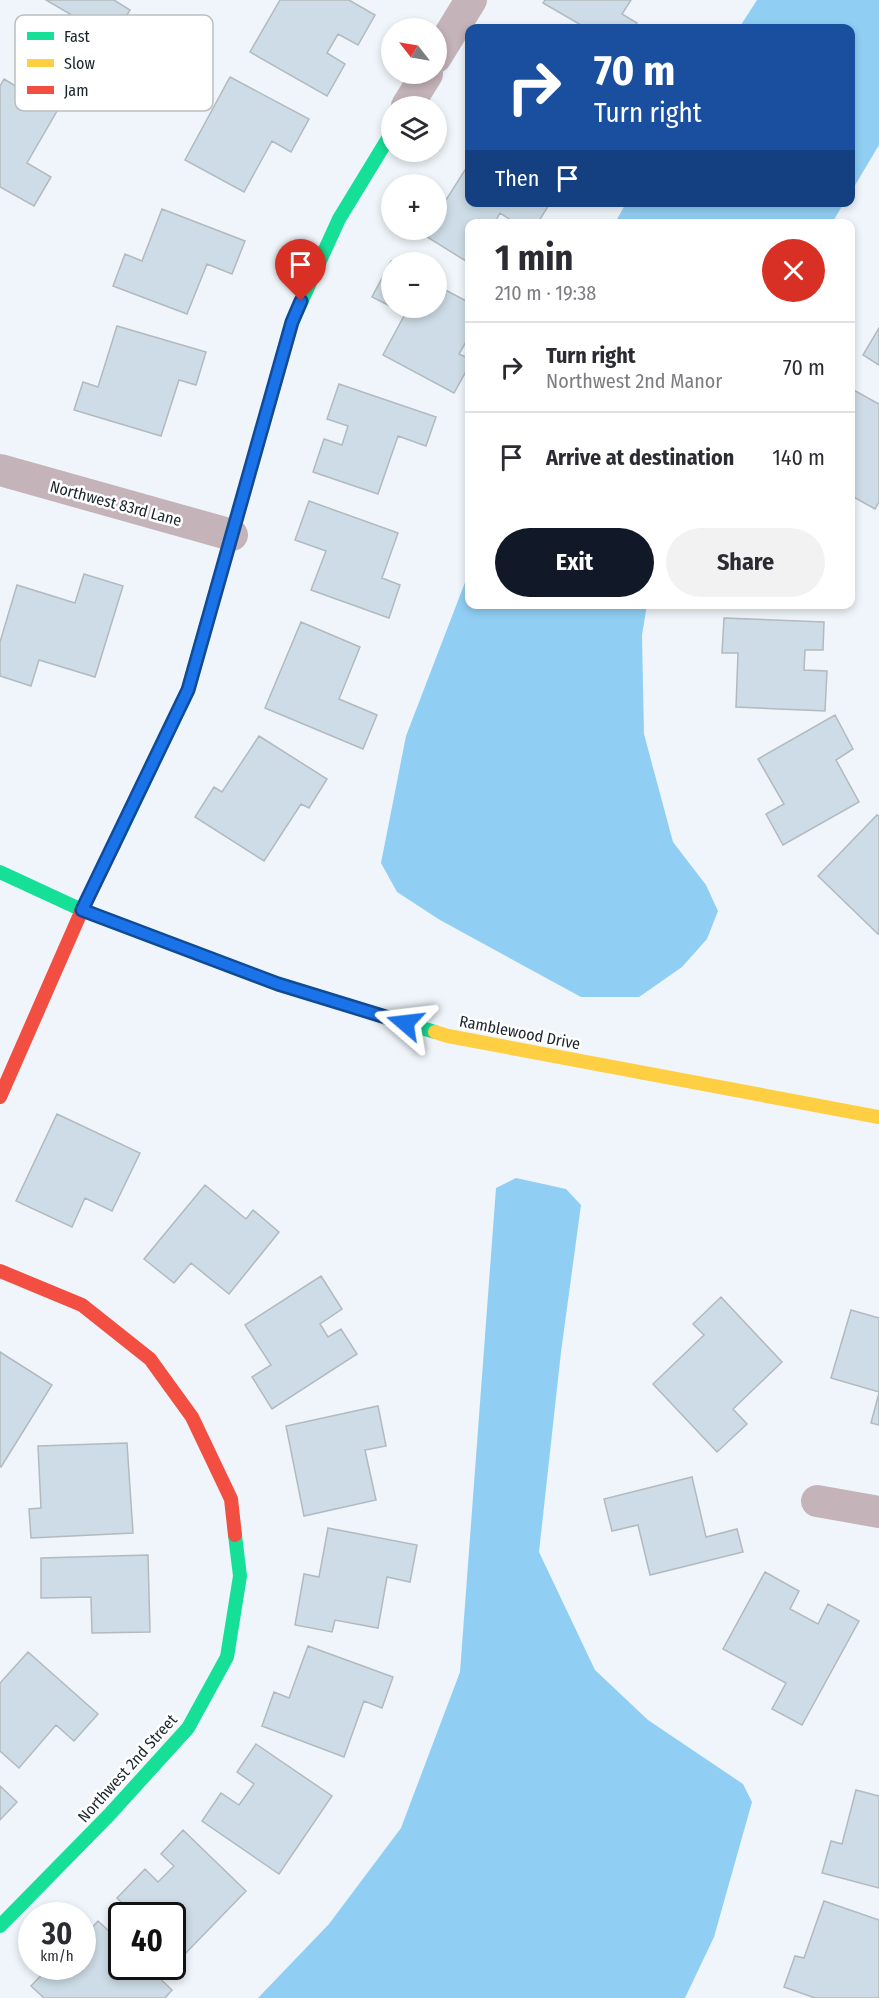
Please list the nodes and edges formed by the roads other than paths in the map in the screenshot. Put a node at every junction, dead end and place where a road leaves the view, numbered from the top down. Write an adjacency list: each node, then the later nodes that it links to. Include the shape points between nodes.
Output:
1 (471, 0): 2 (street)
2 (447, 39)
3 (381, 150): 5 (street, via 339,219 292,322)
4 (0, 470): 5 (street, Northwest 83rd Lane)
5 (232, 535): 7 (street, via 188,690)
6 (0, 872): 7 (street, Ramblewood Drive)
7 (82, 910): 8 (street); 9 (street, Ramblewood Drive, via 278,984 448,1036)
8 (0, 1097)
9 (879, 1117)
10 (0, 1271): 13 (street, Northwest 2nd Street, via 82,1305 150,1359 192,1417 231,1499 240,1576 227,1658 188,1728)
11 (817, 1501): 12 (street)
12 (879, 1512)
13 (0, 1926)

